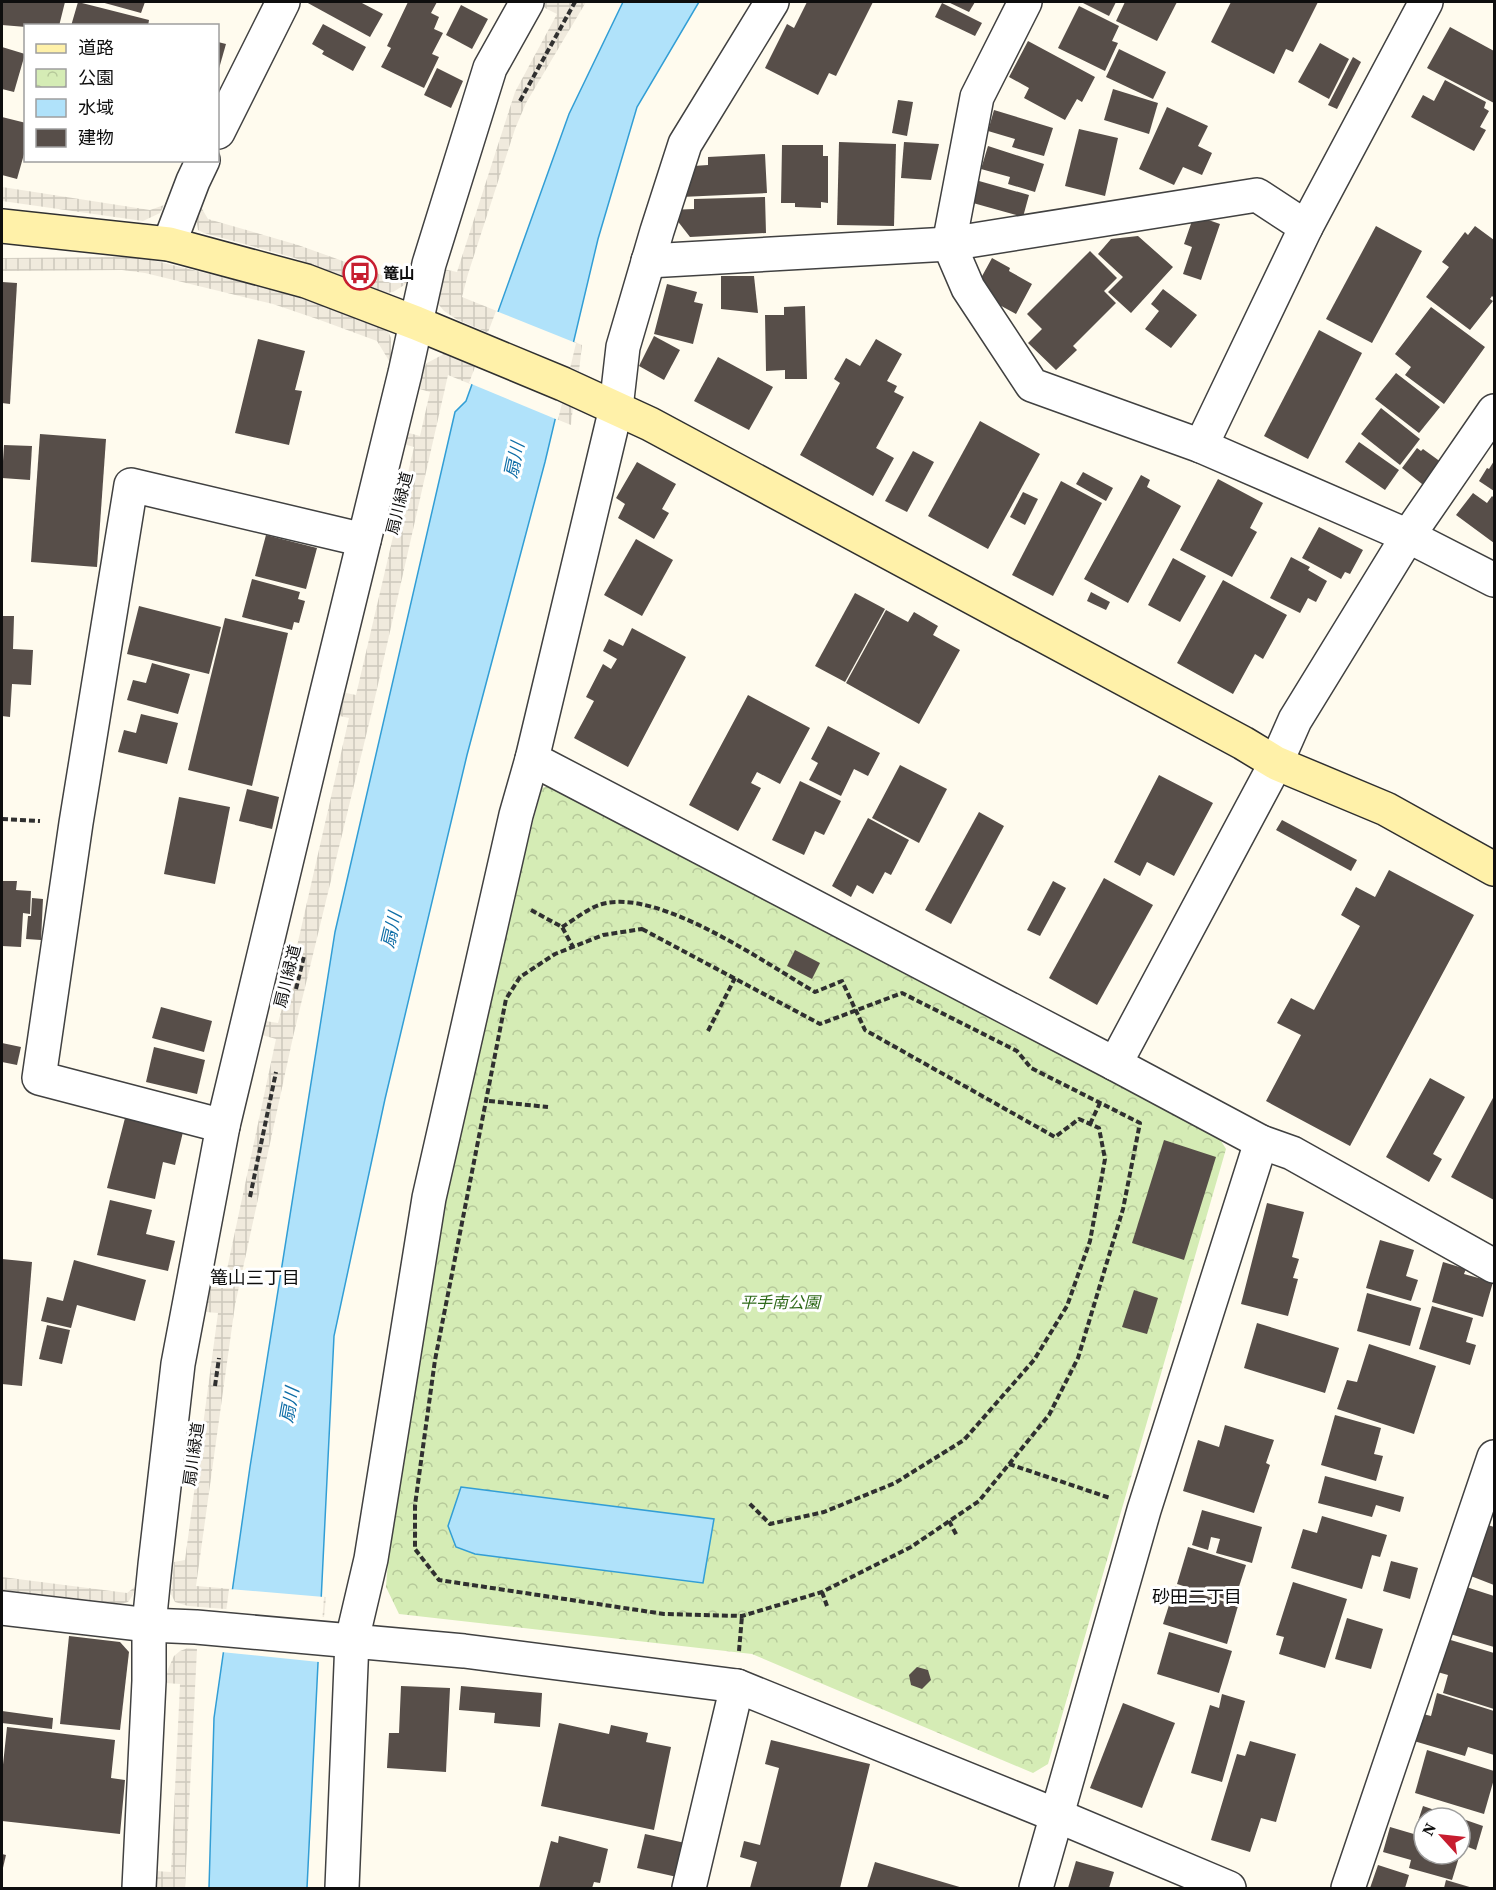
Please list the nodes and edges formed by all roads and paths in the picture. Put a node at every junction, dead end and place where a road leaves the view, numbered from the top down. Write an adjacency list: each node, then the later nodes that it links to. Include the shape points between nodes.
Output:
1 (283, 2): 8 (street)
2 (527, 2): 15 (street, via 490,68 429,264)
3 (575, 2): 7 (path)
4 (772, 2): 14 (street, via 685,144)
5 (1025, 2): 13 (street, via 977,97)
6 (1426, 2): 11 (street)
7 (517, 107)
8 (219, 130)
9 (202, 162): 12 (street)
10 (2, 226): 12 (street)
11 (1306, 227): 13 (street, via 1257,195); 18 (street)
12 (169, 244): 15 (street, via 306,281)
13 (949, 244): 14 (street); 18 (street, via 968,288 1032,386)
14 (648, 261): 16 (street, via 623,347)
15 (416, 323): 16 (street); 20 (street)
16 (616, 408): 22 (street); 23 (street)
17 (1494, 411): 19 (street)
18 (1201, 446): 19 (street)
19 (1408, 536): 21 (street); 23 (street, via 1295,720)
20 (364, 540): 35 (street); 35 (street, via 131,485 39,1078)
21 (1494, 580)
22 (532, 759): 31 (street); 51 (street, via 429,1198 371,1559)
23 (1276, 763): 24 (street, via 1386,809); 31 (street)
24 (1494, 869)
25 (307, 945): 28 (path, 扇川緑道)
26 (573, 947): 27 (path, via 603,935 642,929); 29 (path, via 561,927 601,904 632,901 689,919 815,992 842,981); 33 (path, via 520,977 506,999)
27 (735, 978): 29 (path, via 820,1024); 30 (path)
28 (296, 990)
29 (856, 1010): 42 (path, via 902,993 1017,1051 1031,1068 1140,1123 1123,1209 1078,1358 1049,1415); 43 (path, via 865,1030 1055,1137 1079,1119 1099,1128 1105,1159 1090,1241 1067,1306 1034,1360 964,1440 895,1483 824,1512 770,1524)
30 (708, 1031)
31 (1115, 1064): 36 (street)
32 (277, 1069): 37 (path)
33 (485, 1101): 34 (path); 47 (path, via 435,1360 415,1505 415,1549 439,1580 664,1614 742,1616)
34 (548, 1107)
35 (223, 1126): 50 (street, via 178,1364)
36 (1261, 1142): 38 (street, via 1292,1153); 44 (street)
37 (250, 1198)
38 (1494, 1266)
39 (220, 1350): 40 (path)
40 (214, 1397)
41 (1494, 1457): 59 (street)
42 (1009, 1464): 44 (path); 45 (path, via 979,1501)
43 (748, 1502)
44 (1144, 1510): 53 (street)
45 (949, 1521): 46 (path); 47 (path, via 911,1547)
46 (957, 1536)
47 (822, 1592): 48 (path)
48 (827, 1606)
49 (2, 1608): 50 (street)
50 (149, 1625): 51 (street); 54 (street)
51 (337, 1640): 52 (street); 55 (street)
52 (737, 1686): 53 (street); 56 (street)
53 (1058, 1816): 57 (street); 58 (street)
54 (139, 1888)
55 (342, 1888)
56 (688, 1888)
57 (1036, 1888)
58 (1229, 1888)
59 (1347, 1888)

